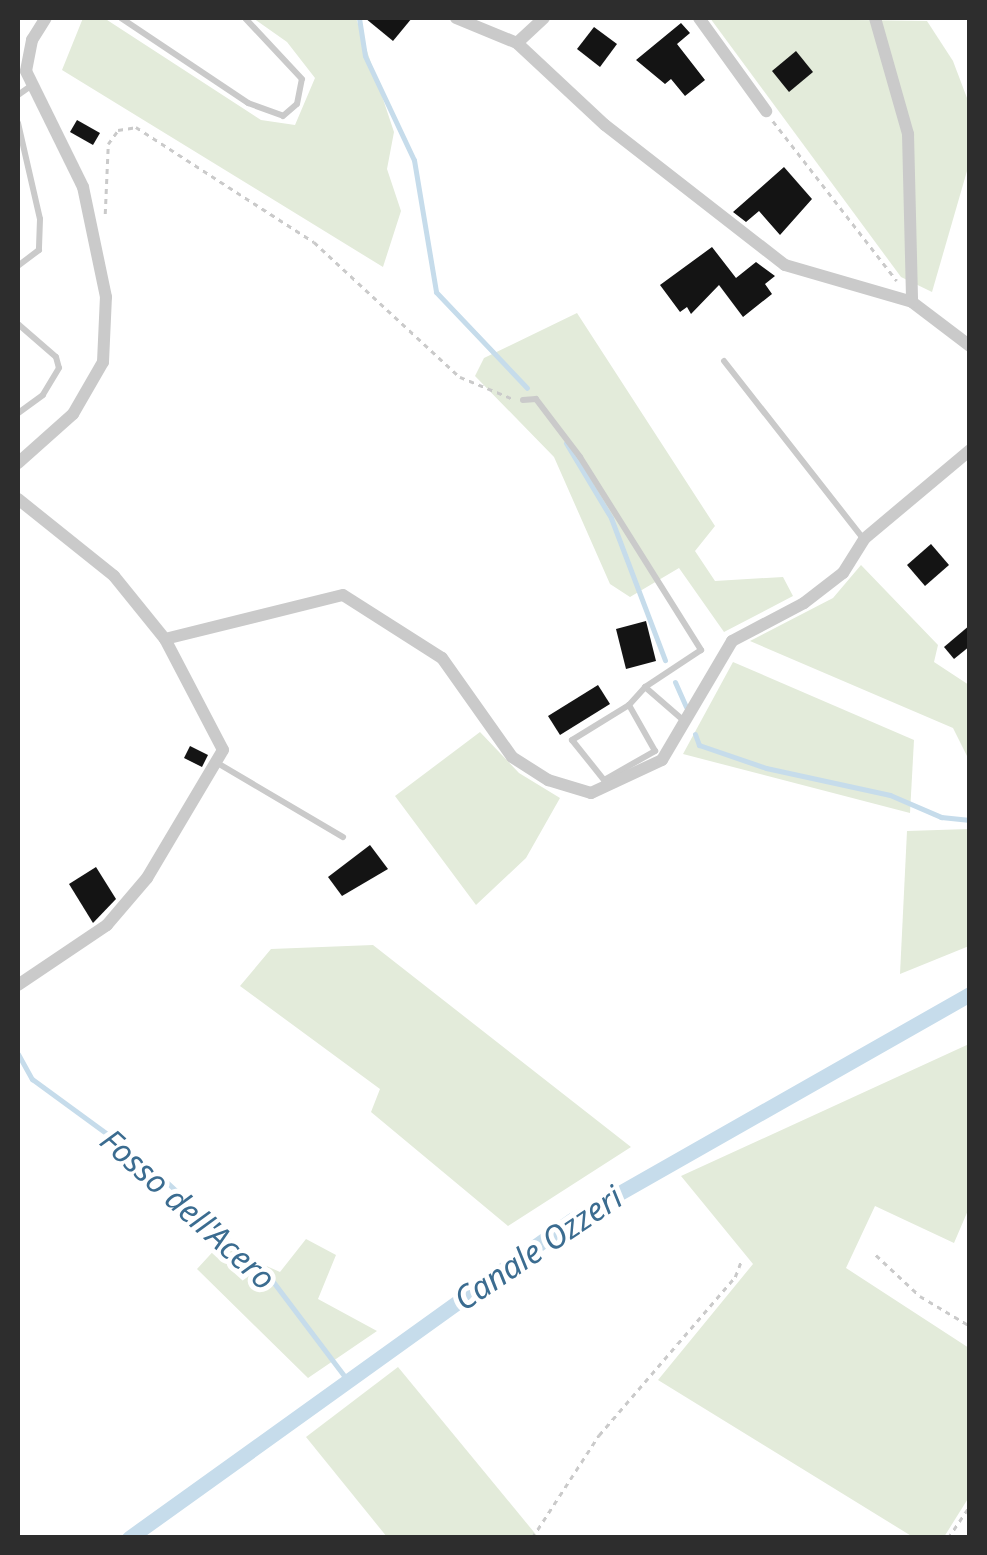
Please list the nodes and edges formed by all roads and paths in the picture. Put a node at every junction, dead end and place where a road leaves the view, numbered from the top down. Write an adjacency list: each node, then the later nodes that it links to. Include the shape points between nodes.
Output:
1 (46, 18): 9 (street, via 32,40 26,71)
2 (121, 18): 3 (lane, via 248,103 283,116 297,104 302,80)
3 (245, 18)
4 (456, 18): 8 (street)
5 (544, 18): 8 (street)
6 (699, 18): 11 (street)
7 (875, 18): 15 (street, via 908,134)
8 (518, 42): 15 (street, via 605,125 785,265)
9 (32, 85): 10 (lane); 13 (street, via 83,188)
10 (18, 95)
11 (766, 111): 15 (path)
12 (18, 123): 14 (lane, via 40,218 39,250)
13 (92, 231): 19 (path, via 110,207 103,168 108,144 118,130 136,127 314,242 460,377 496,397); 22 (street, via 106,297 103,362 72,414)
14 (18, 266)
15 (912, 302): 17 (street)
16 (18, 324): 20 (lane, via 56,357 58,368 44,395)
17 (970, 346)
18 (724, 362): 24 (lane)
19 (523, 400): 26 (lane, via 536,399 580,457 701,650)
20 (18, 412)
21 (970, 450): 24 (street)
22 (18, 463)
23 (18, 499): 25 (street, via 114,576)
24 (864, 540): 28 (street, via 843,574 804,604 732,641)
25 (165, 638): 28 (street, via 343,595 442,658 512,757 548,780 591,793 662,760); 29 (street, via 223,750)
26 (645, 687): 27 (lane); 28 (lane)
27 (629, 705): 27 (lane, via 654,751 604,780 572,740)
28 (688, 724)
29 (218, 764): 30 (lane); 31 (street, via 146,878 107,925)
30 (343, 838)
31 (18, 985)
32 (876, 1255): 34 (path, via 920,1296)
33 (741, 1262): 36 (path, via 600,1435)
34 (970, 1326)
35 (970, 1505): 37 (path)
36 (532, 1538)
37 (948, 1538)

